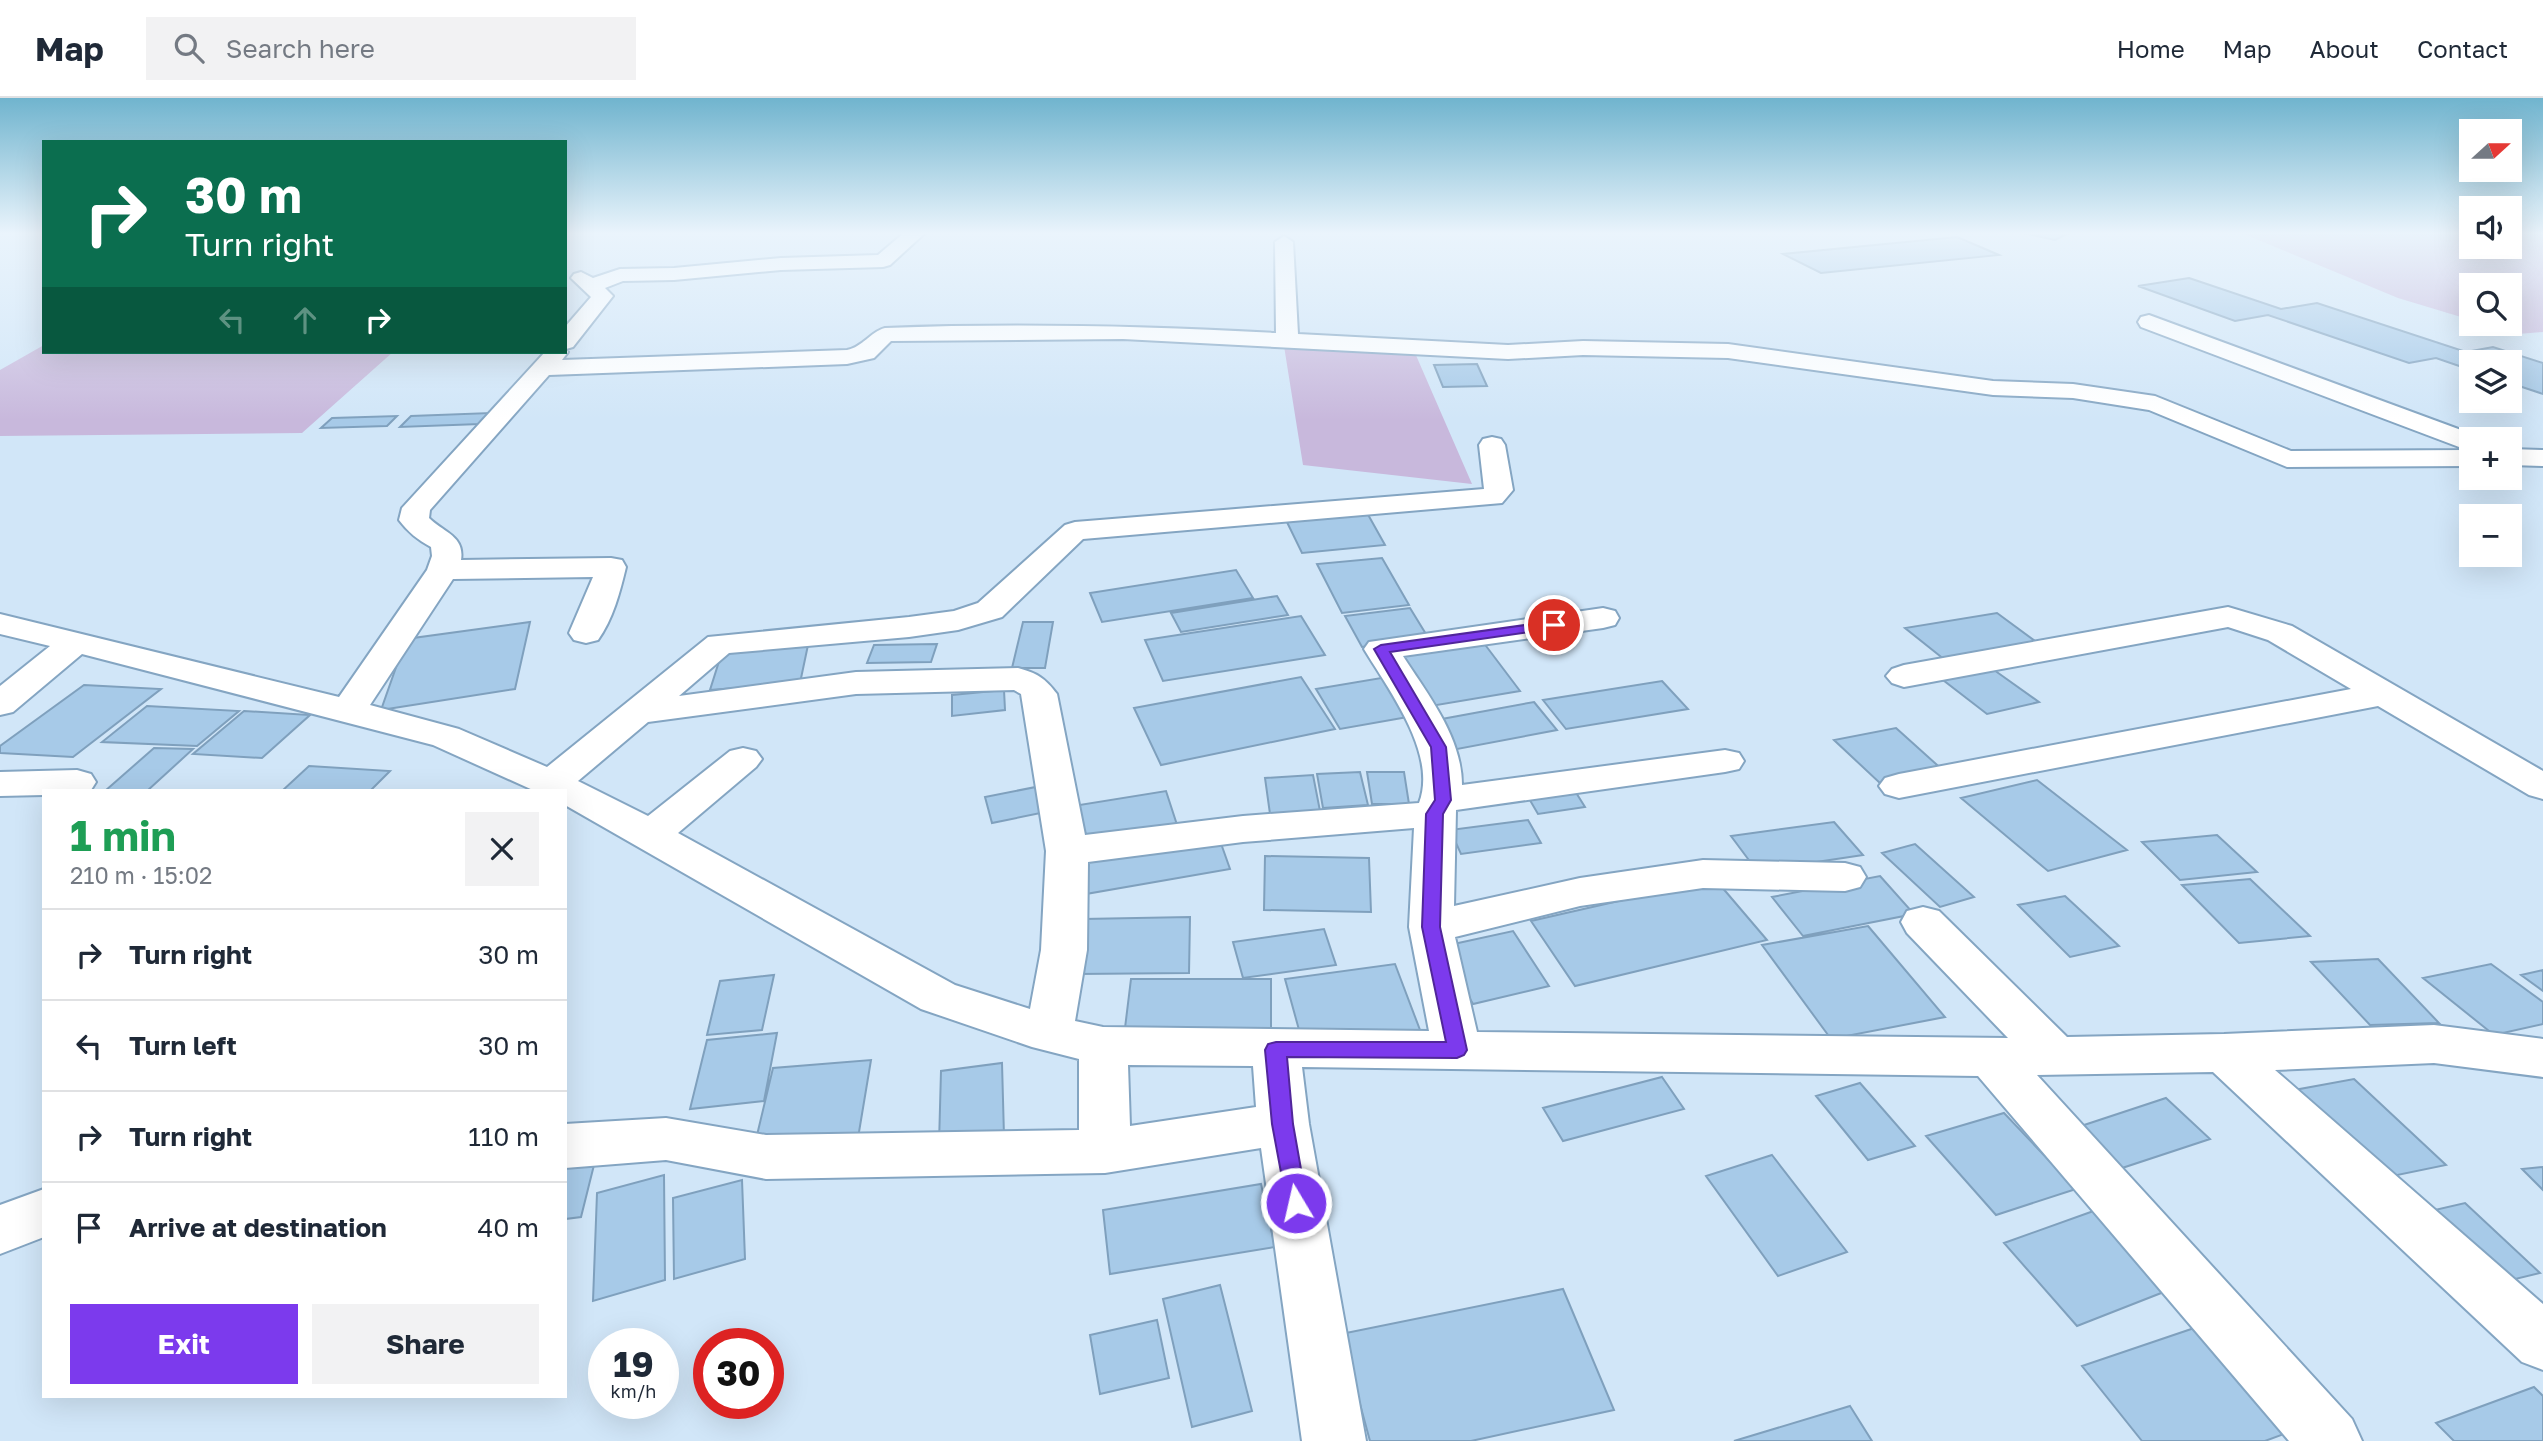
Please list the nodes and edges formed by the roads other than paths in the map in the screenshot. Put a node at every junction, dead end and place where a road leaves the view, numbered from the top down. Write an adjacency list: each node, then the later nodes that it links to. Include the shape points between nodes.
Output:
1 (601, 295): 4 (street)
2 (1285, 295): 5 (street)
3 (2149, 321): 7 (street)
4 (567, 340)
5 (1286, 341): 6 (street, via 1123,332 893,333 878,339 866,353 847,357); 10 (street, via 1508,352 1583,348 1728,351 1993,388 2073,391 2155,403 2287,459)
6 (550, 360): 12 (street, via 416,508 414,520 445,543)
7 (2459, 438)
8 (1492, 445): 21 (street, via 1499,490 1492,497 1074,531 990,610 909,627 720,645)
9 (2522, 457): 11 (street)
10 (2459, 458)
11 (2543, 458)
12 (443, 570): 15 (street, via 611,567); 20 (street)
13 (1603, 618): 31 (street, via 1381,649 1438,747)
14 (0, 624): 16 (street)
15 (586, 633)
16 (75, 643): 19 (street); 20 (street)
17 (1904, 676): 18 (street, via 2228,617 2280,634)
18 (2384, 694): 27 (street); 28 (street)
19 (0, 704)
20 (348, 710): 26 (street, via 446,737)
21 (641, 712): 26 (street); 33 (street, via 856,683 1018,680 1032,684 1039,694)
22 (743, 759): 32 (street)
23 (1725, 761): 31 (street)
24 (77, 782): 25 (street)
25 (0, 784)
26 (551, 784): 29 (street)
27 (1899, 786)
28 (2543, 787)
29 (562, 789)
30 (567, 791): 32 (street)
31 (1439, 807): 33 (street); 36 (street)
32 (650, 835): 37 (street, via 938,997)
33 (1067, 851): 37 (street, via 1064,950)
34 (1844, 877): 36 (street, via 1703,874 1580,892)
35 (1923, 922): 42 (street)
36 (1431, 927): 40 (street)
37 (1049, 1034): 38 (street)
38 (1103, 1046): 39 (street); 47 (street)
39 (1276, 1050): 40 (street); 45 (street)
40 (1457, 1050): 43 (street)
41 (2224, 1052): 42 (street); 44 (street, via 2434,1044); 50 (street)
42 (2056, 1056): 43 (street)
43 (1991, 1057): 52 (street)
44 (2543, 1058)
45 (1283, 1124): 47 (street); 51 (street)
46 (567, 1146): 47 (street, via 666,1139 765,1157)
47 (1105, 1151)
48 (42, 1213): 49 (street)
49 (0, 1230)
50 (2533, 1323)
51 (1334, 1441)
52 (2330, 1441)

